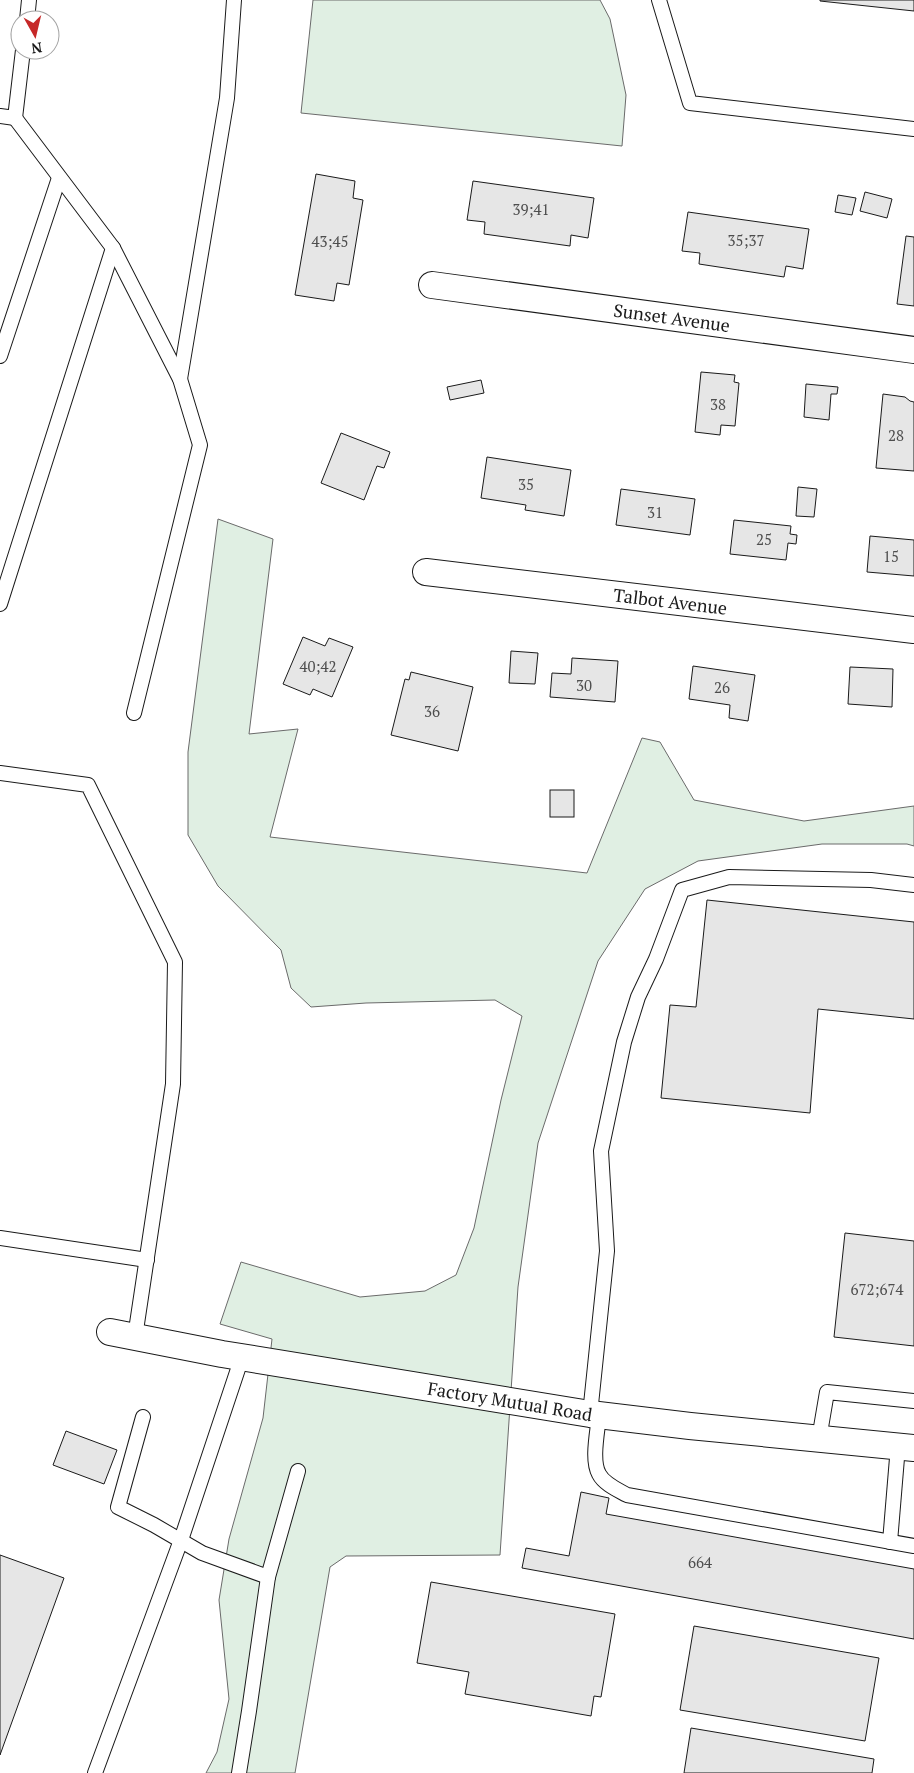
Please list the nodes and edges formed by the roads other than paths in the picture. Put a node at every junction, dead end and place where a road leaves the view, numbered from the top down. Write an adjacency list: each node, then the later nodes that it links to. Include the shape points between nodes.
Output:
1 (234, 0): 12 (lane, via 227,98)
2 (659, 0): 6 (lane, via 690,103)
3 (22, 60): 5 (lane)
4 (0, 116): 5 (lane)
5 (15, 118): 7 (lane)
6 (914, 129)
7 (59, 178): 8 (lane); 11 (lane)
8 (113, 248): 12 (lane); 14 (lane)
9 (432, 285): 10 (street, Sunset Avenue)
10 (914, 350)
11 (0, 356)
12 (180, 379): 16 (lane, via 200,445)
13 (426, 572): 15 (street, Talbot Avenue)
14 (0, 604)
15 (914, 630)
16 (134, 712)
17 (0, 773): 20 (lane, via 88,785 175,962 174,1084)
18 (914, 885): 24 (lane, via 871,880 729,877 682,890 626,1033 601,1151 607,1251)
19 (0, 1238): 20 (lane)
20 (147, 1260): 21 (lane)
21 (122, 1334): 22 (street, Factory Mutual Road)
22 (242, 1357): 24 (street, Factory Mutual Road); 29 (lane)
23 (914, 1402): 26 (lane, via 827,1392)
24 (595, 1414): 26 (street, Factory Mutual Road); 30 (lane, via 595,1460 599,1474 627,1495)
25 (143, 1417): 29 (lane, via 118,1507)
26 (819, 1439): 27 (street, Factory Mutual Road)
27 (906, 1447): 30 (lane)
28 (298, 1472): 32 (lane)
29 (181, 1540): 32 (lane, via 202,1553); 33 (lane)
30 (890, 1542): 31 (lane)
31 (914, 1546)
32 (268, 1577): 34 (lane)
33 (95, 1773)
34 (239, 1773)

